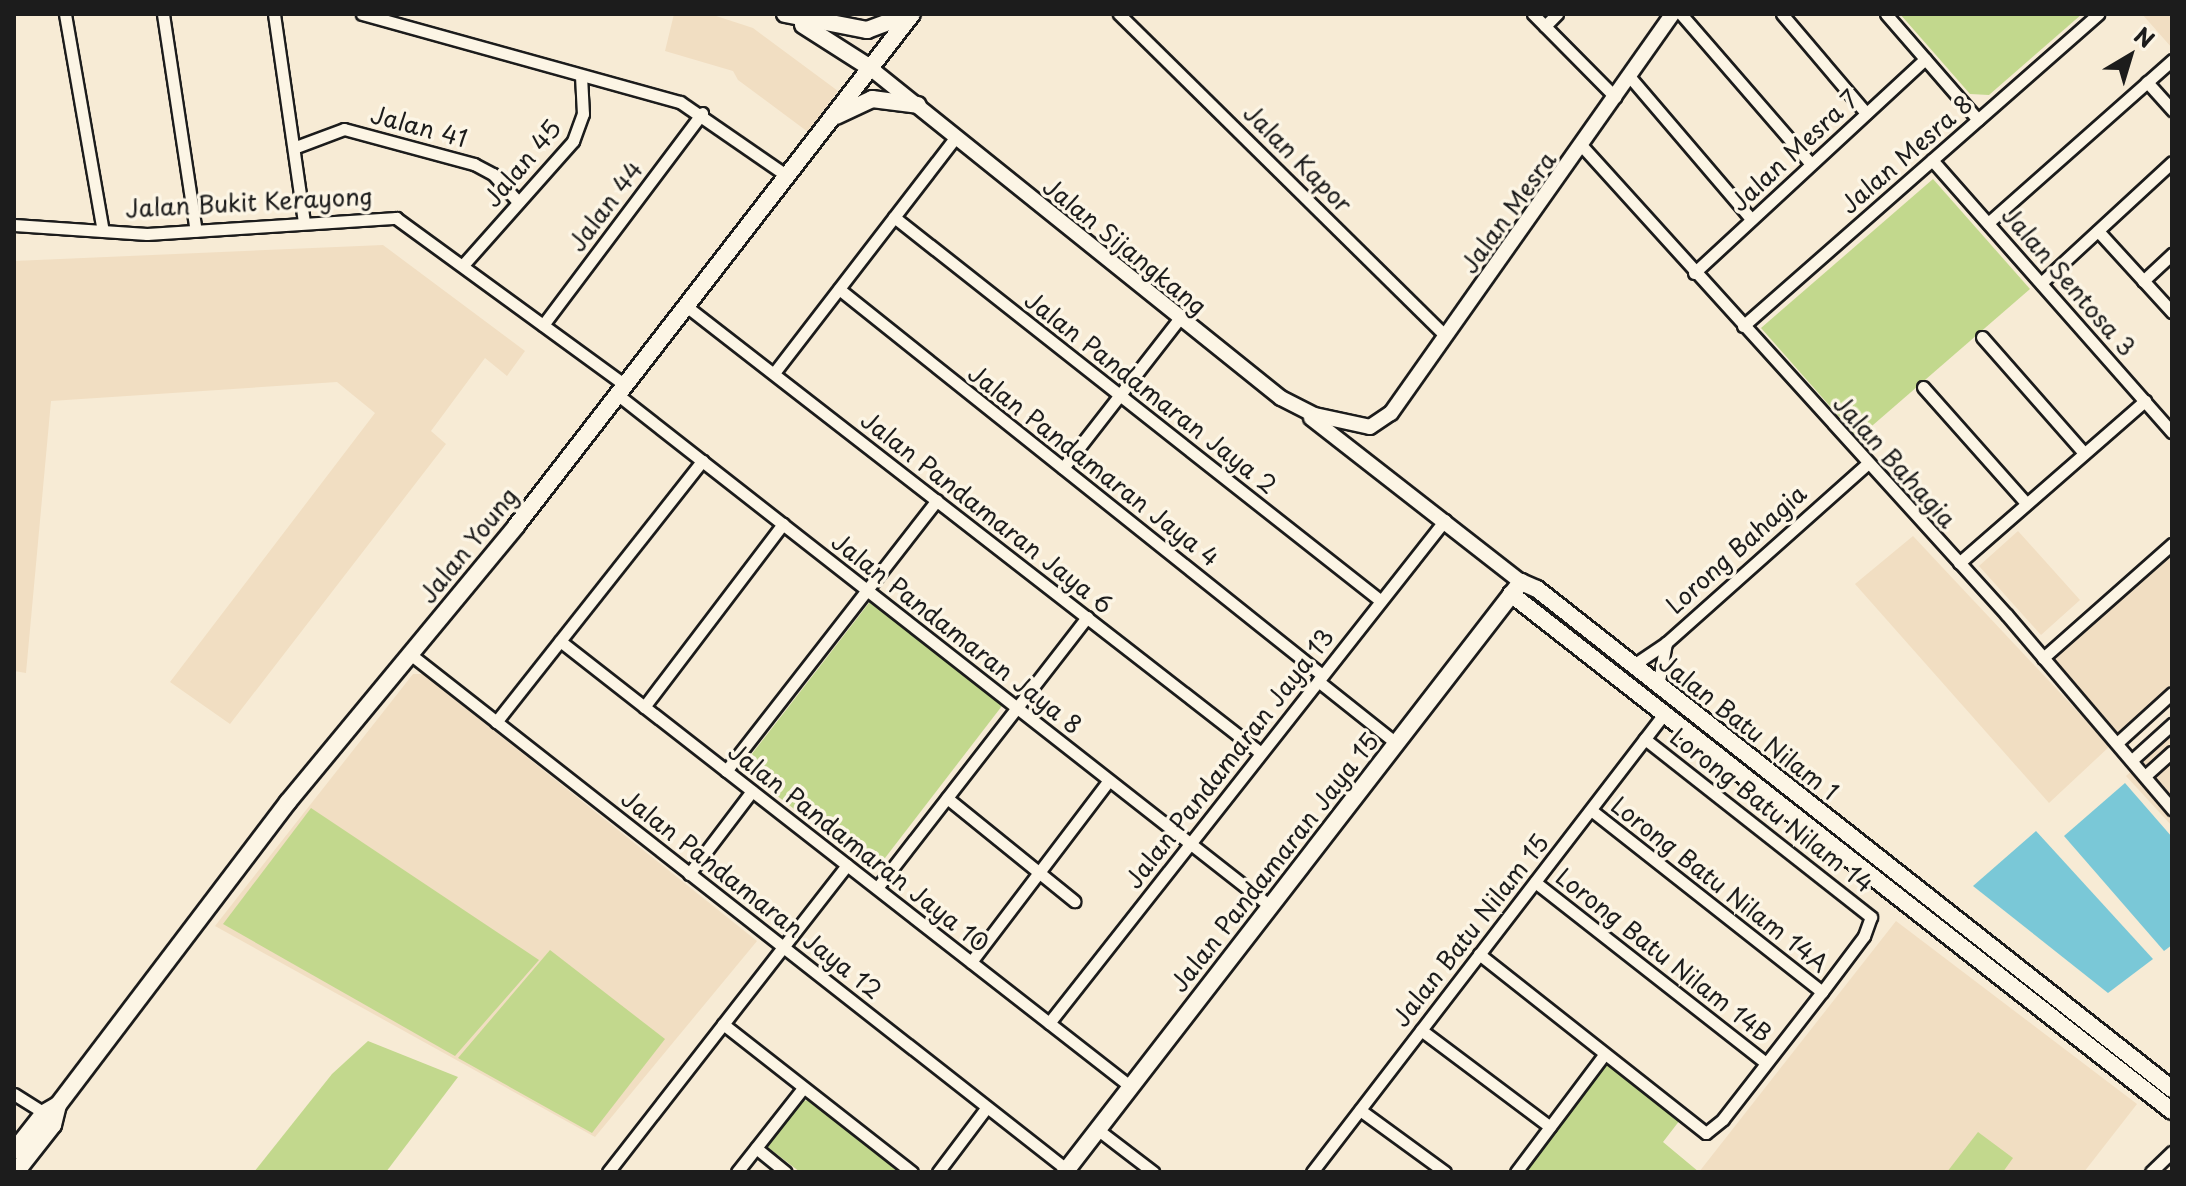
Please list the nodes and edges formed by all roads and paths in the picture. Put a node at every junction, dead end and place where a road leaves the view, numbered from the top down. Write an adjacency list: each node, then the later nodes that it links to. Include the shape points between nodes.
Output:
1 (65, 14): 43 (street)
2 (163, 14): 44 (street)
3 (274, 14): 32 (street)
4 (362, 14): 21 (street)
5 (775, 14): 19 (main road, via 818,31)
6 (785, 14): 7 (main road, via 867,30)
7 (911, 14): 19 (main road, Jalan Young)
8 (1119, 14): 57 (street, Jalan Kapor)
9 (1533, 14): 16 (street)
10 (1557, 14): 16 (street)
11 (1672, 14): 20 (street, Jalan Mesra)
12 (1681, 14): 35 (street)
13 (1782, 14): 27 (street)
14 (1886, 14): 17 (street)
15 (2098, 14): 28 (street, Jalan Mesra 8)
16 (1545, 26): 23 (street)
17 (1925, 59): 27 (street, Jalan Mesra 7); 28 (street)
18 (2172, 60): 22 (street)
19 (869, 67): 24 (street, Jalan Sijangkang); 29 (main road, Jalan Young)
20 (1629, 76): 23 (street, Jalan Mesra); 39 (street)
21 (581, 78): 26 (street, via 680,102); 37 (street, Jalan 45, via 580,127)
22 (2147, 82): 25 (street); 41 (street)
23 (1615, 97): 31 (street, Jalan Mesra)
24 (918, 105): 29 (main road, via 872,99); 30 (street, Jalan Sijangkang)
25 (2172, 110)
26 (702, 113): 36 (street); 55 (street, Jalan 44)
27 (1866, 113): 35 (street, Jalan Mesra 7)
28 (1978, 120): 33 (street, Jalan Mesra 8)
29 (824, 125): 36 (main road, Jalan Young)
30 (956, 137): 38 (street); 54 (street, Jalan Sijangkang)
31 (1582, 146): 48 (street, Jalan Bahagia); 57 (street, Jalan Mesra)
32 (296, 147): 37 (street, Jalan 41, via 344,129 474,164 493,174); 40 (street)
33 (1932, 160): 41 (street, Jalan Sentosa 3); 56 (street, Jalan Mesra 8)
34 (2172, 162): 45 (street)
35 (1811, 164): 39 (street, Jalan Mesra 7)
36 (786, 175): 52 (main road, Jalan Young)
37 (518, 202): 47 (street, Jalan 45)
38 (894, 217): 51 (street); 62 (street, Jalan Pandamaran Jaya 2)
39 (1751, 219): 48 (street, Jalan Mesra 7)
40 (304, 223): 44 (street, Jalan Bukit Kerayong); 47 (street, Jalan Bukit Kerayong, via 396,218)
41 (1988, 223): 50 (street, Jalan Sentosa 3)
42 (14, 225): 43 (street, Jalan Bukit Kerayong)
43 (103, 231): 44 (street, Jalan Bukit Kerayong)
44 (196, 231)
45 (2098, 231): 49 (street); 50 (street)
46 (2172, 254): 49 (street)
47 (463, 265): 55 (street, Jalan Bukit Kerayong)
48 (1694, 273): 56 (street, Jalan Bahagia)
49 (2143, 281): 53 (street)
50 (2041, 283): 63 (street, Jalan Sentosa 3)
51 (839, 289): 59 (street); 70 (street, Jalan Pandamaran Jaya 4)
52 (686, 306): 59 (street, Jalan Pandamaran Jaya 6); 61 (main road, Jalan Young)
53 (2172, 312)
54 (1179, 319): 62 (street); 64 (street, Jalan Sijangkang)
55 (543, 325): 61 (street, Jalan Bukit Kerayong)
56 (1743, 326): 69 (street, Jalan Bahagia)
57 (1445, 335): 65 (street, Jalan Mesra, via 1391,413)
58 (1982, 337): 67 (street)
59 (774, 373): 71 (street, Jalan Pandamaran Jaya 6)
60 (1923, 387): 72 (street)
61 (621, 390): 68 (street, Jalan Pandamaran Jaya 8); 83 (main road, Jalan Young)
62 (1120, 395): 70 (street); 79 (street, Jalan Pandamaran Jaya 2)
63 (2145, 401): 66 (street, Jalan Sentosa 3); 67 (street)
64 (1294, 406): 65 (street, Jalan Sijangkang); 73 (street, Jalan Batu Nilam 1)
65 (1370, 427)
66 (2172, 432)
67 (2084, 453): 72 (street)
68 (702, 461): 74 (street, Jalan Pandamaran Jaya 8); 81 (street)
69 (1867, 464): 76 (street, Jalan Bahagia); 82 (street, Lorong Bahagia)
70 (1063, 468): 86 (street, Jalan Pandamaran Jaya 4)
71 (937, 500): 78 (street); 80 (street, Jalan Pandamaran Jaya 6)
72 (2026, 503): 76 (street)
73 (1445, 520): 77 (street, Jalan Batu Nilam 1); 79 (street, Jalan Pandamaran Jaya 13)
74 (783, 524): 78 (street, Jalan Pandamaran Jaya 8); 89 (street)
75 (2172, 544): 84 (street)
76 (1959, 563): 84 (street, Jalan Bahagia)
77 (1516, 588): 85 (main road, Jalan Batu Nilam 1); 91 (main road, Jalan Batu Nilam 1); 95 (main road, Jalan Pandamaran Jaya 15)
78 (867, 590): 90 (street, Jalan Pandamaran Jaya 8); 100 (street)
79 (1381, 601): 86 (street, Jalan Pandamaran Jaya 13)
80 (1087, 617): 90 (street); 98 (street, Jalan Pandamaran Jaya 6)
81 (560, 641): 89 (street, Jalan Pandamaran Jaya 10); 92 (street)
82 (1666, 643): 85 (street, Lorong Bahagia); 87 (street)
83 (410, 654): 92 (street, Jalan Pandamaran Jaya 12); 131 (main road, Jalan Young, via 288,802)
84 (2043, 658): 96 (street, Jalan Bahagia)
85 (1632, 666): 87 (main road, Jalan Batu Nilam 1)
86 (1320, 678): 95 (street, Jalan Pandamaran Jaya 4); 98 (street, Jalan Pandamaran Jaya 13)
87 (1658, 686): 105 (main road, Jalan Batu Nilam 1)
88 (2172, 693): 96 (street)
89 (644, 707): 100 (street, Jalan Pandamaran Jaya 10)
90 (1017, 708): 102 (street, Jalan Pandamaran Jaya 8); 104 (street)
91 (1664, 714): 94 (street, Jalan Batu Nilam 15); 108 (main road, Jalan Batu Nilam 1)
92 (496, 722): 112 (street, Jalan Pandamaran Jaya 12)
93 (2172, 724): 99 (street)
94 (1645, 739): 107 (street, Jalan Batu Nilam 15); 120 (street, Lorong Batu Nilam 14, via 1871,917 1864,936)
95 (1396, 743): 116 (main road, Jalan Pandamaran Jaya 15)
96 (2117, 743): 99 (street, Jalan Bahagia)
97 (2172, 752): 101 (street)
98 (1261, 753): 109 (street, Jalan Pandamaran Jaya 13)
99 (2132, 760): 101 (street, Jalan Bahagia)
100 (726, 771): 103 (street, Jalan Pandamaran Jaya 10)
101 (2145, 776): 106 (street, Jalan Bahagia)
102 (1109, 780): 109 (street, Jalan Pandamaran Jaya 8); 111 (street)
103 (752, 791): 110 (street, Jalan Pandamaran Jaya 10); 112 (street)
104 (947, 798): 111 (street); 114 (street)
105 (1809, 805): 108 (main road); 128 (main road, Jalan Batu Nilam 1)
106 (2172, 809)
107 (1591, 810): 113 (street, Jalan Batu Nilam 15); 120 (street, Lorong Batu Nilam 14A)
108 (1797, 821): 133 (main road, Jalan Batu Nilam 1)
109 (1190, 844): 116 (street, Jalan Pandamaran Jaya 8); 121 (street, Jalan Pandamaran Jaya 13)
110 (847, 865): 114 (street, Jalan Pandamaran Jaya 10); 117 (street)
111 (1039, 872): 115 (street); 119 (street)
112 (689, 874): 117 (street, Jalan Pandamaran Jaya 12)
113 (1535, 882): 118 (street, Jalan Batu Nilam 15); 125 (street, Lorong Batu Nilam 14B)
114 (877, 888): 119 (street, Jalan Pandamaran Jaya 10)
115 (1074, 901)
116 (1270, 906): 126 (main road, Jalan Pandamaran Jaya 15)
117 (783, 947): 122 (street); 130 (street, Jalan Pandamaran Jaya 12)
118 (1479, 954): 123 (street, Jalan Batu Nilam 15); 124 (street)
119 (971, 962): 121 (street, Jalan Pandamaran Jaya 10)
120 (1822, 992): 125 (street)
121 (1049, 1023): 126 (street, Jalan Pandamaran Jaya 10)
122 (723, 1024): 127 (street); 139 (street)
123 (1421, 1030): 132 (street, Jalan Batu Nilam 15); 134 (street)
124 (1604, 1055): 125 (street, via 1706,1133); 134 (street)
125 (1766, 1063)
126 (1131, 1087): 135 (main road, Jalan Pandamaran Jaya 15)
127 (803, 1088): 136 (street); 145 (street)
128 (2172, 1089)
129 (14, 1094): 131 (street)
130 (987, 1107): 140 (street, Jalan Pandamaran Jaya 12); 146 (street)
131 (51, 1109): 137 (main road, Jalan Young); 141 (main road, Jalan Young, via 53,1125)
132 (1360, 1110): 148 (street, Jalan Batu Nilam 15); 149 (street)
133 (2172, 1111)
134 (1550, 1127): 150 (street)
135 (1097, 1129): 140 (main road, Jalan Pandamaran Jaya 15); 147 (street)
136 (756, 1148): 143 (street); 144 (street)
137 (14, 1151)
138 (2172, 1152): 151 (street)
139 (612, 1168): 142 (street)
140 (1066, 1171)
141 (16, 1172)
142 (626, 1172)
143 (737, 1172)
144 (786, 1172)
145 (912, 1172)
146 (938, 1172)
147 (1153, 1172)
148 (1312, 1172)
149 (1445, 1172)
150 (1516, 1172)
151 (2151, 1172)

